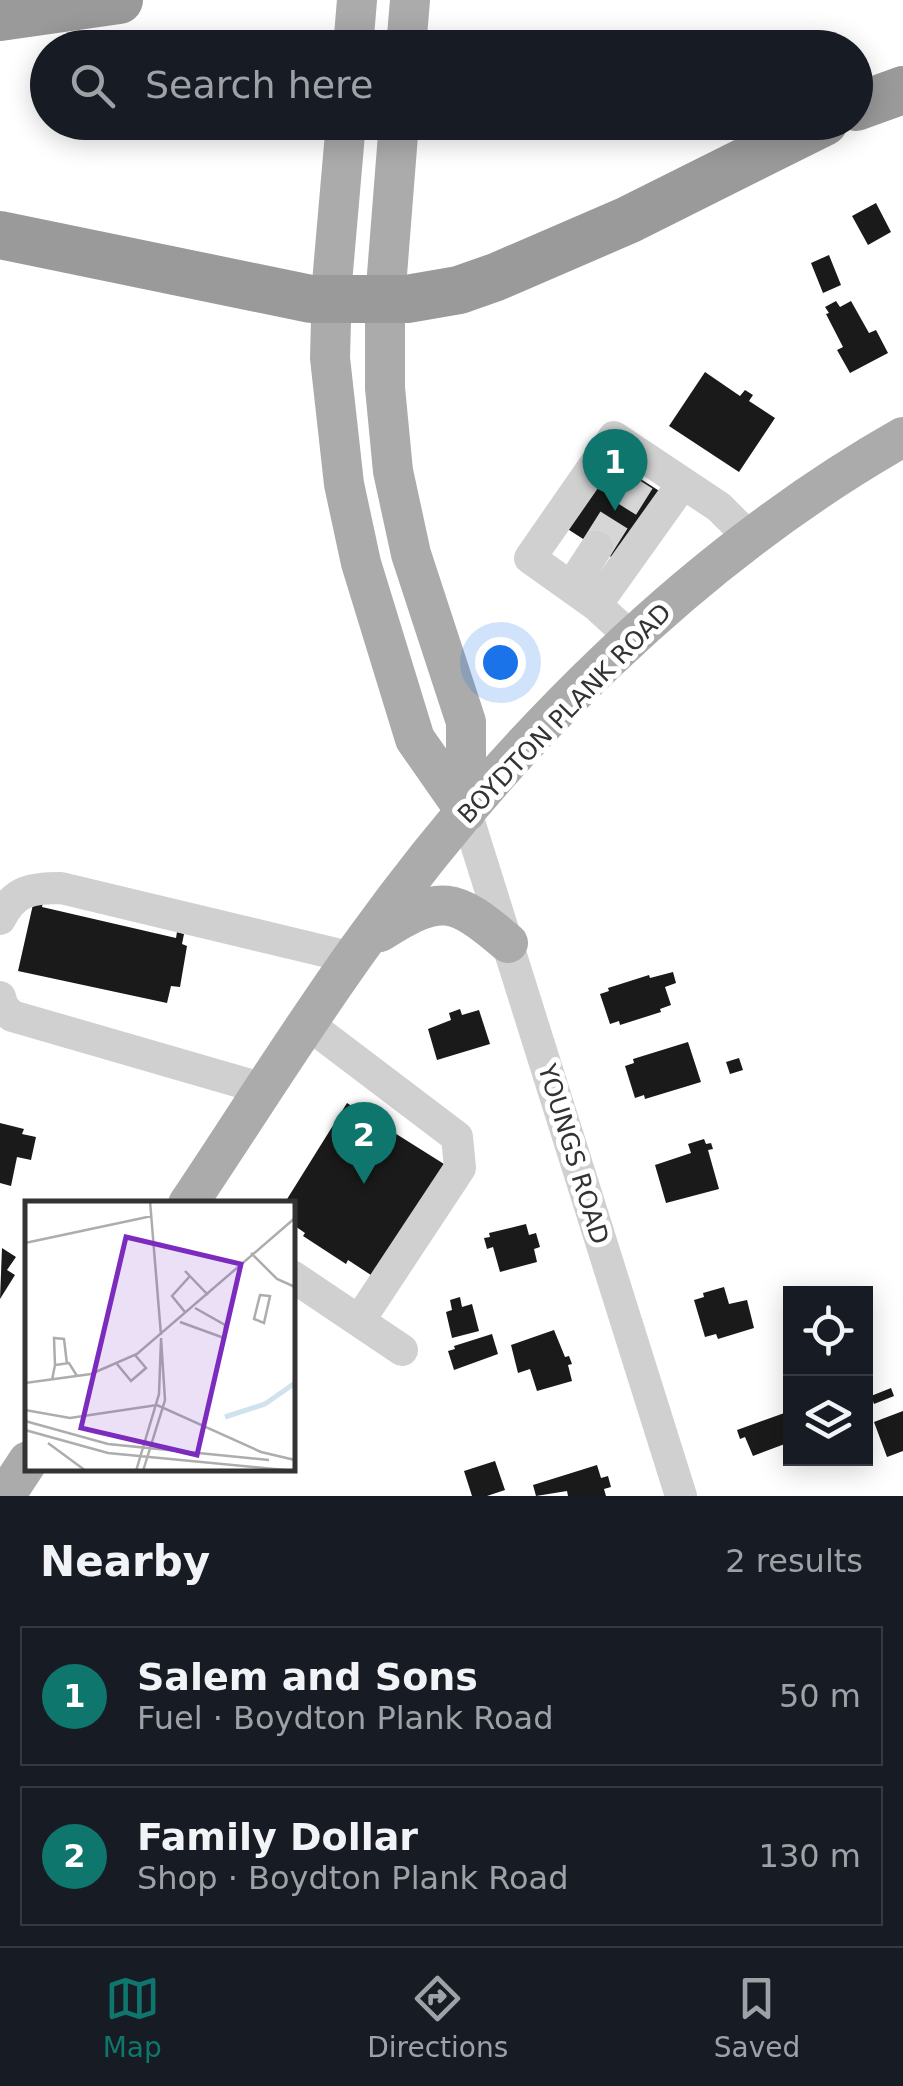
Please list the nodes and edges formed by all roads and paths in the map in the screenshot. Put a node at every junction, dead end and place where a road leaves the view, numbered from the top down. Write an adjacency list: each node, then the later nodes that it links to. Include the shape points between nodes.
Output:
1 (118, 0): 4 (highway)
2 (358, 0): 5 (main road)
3 (410, 0): 6 (main road)
4 (0, 16)
5 (355, 30)
6 (407, 30)
7 (903, 90): 8 (highway)
8 (873, 101)
9 (344, 140): 13 (main road)
10 (398, 140): 14 (main road)
11 (788, 140): 14 (highway, via 496,277 459,290)
12 (0, 236): 13 (highway)
13 (331, 300): 14 (highway); 21 (main road, via 336,422 361,563 415,739)
14 (385, 300): 21 (main road, via 393,471 416,570 466,722)
15 (903, 437): 17 (main road, BOYDTON PLANK ROAD)
16 (683, 483): 17 (street, via 720,507); 19 (street); 19 (street, via 645,470 614,436 530,558)
17 (748, 537): 20 (main road, BOYDTON PLANK ROAD)
18 (597, 548): 19 (street)
19 (584, 596): 20 (street)
20 (632, 638): 21 (main road, BOYDTON PLANK ROAD)
21 (466, 812): 23 (street, YOUNGS ROAD); 24 (main road, BOYDTON PLANK ROAD)
22 (0, 919): 24 (street, via 16,894 61,888)
23 (508, 943): 24 (main road, via 475,915 442,904 411,912); 34 (street, YOUNGS ROAD)
24 (358, 950): 26 (main road, BOYDTON PLANK ROAD)
25 (2, 1002): 27 (street, via 12,1016)
26 (308, 1024): 27 (main road, BOYDTON PLANK ROAD); 30 (street, via 458,1138 460,1168)
27 (264, 1089): 28 (main road, BOYDTON PLANK ROAD)
28 (190, 1201)
29 (295, 1278): 30 (street)
30 (359, 1321): 31 (street)
31 (402, 1350)
32 (25, 1465): 33 (main road)
33 (6, 1496)
34 (681, 1496)

